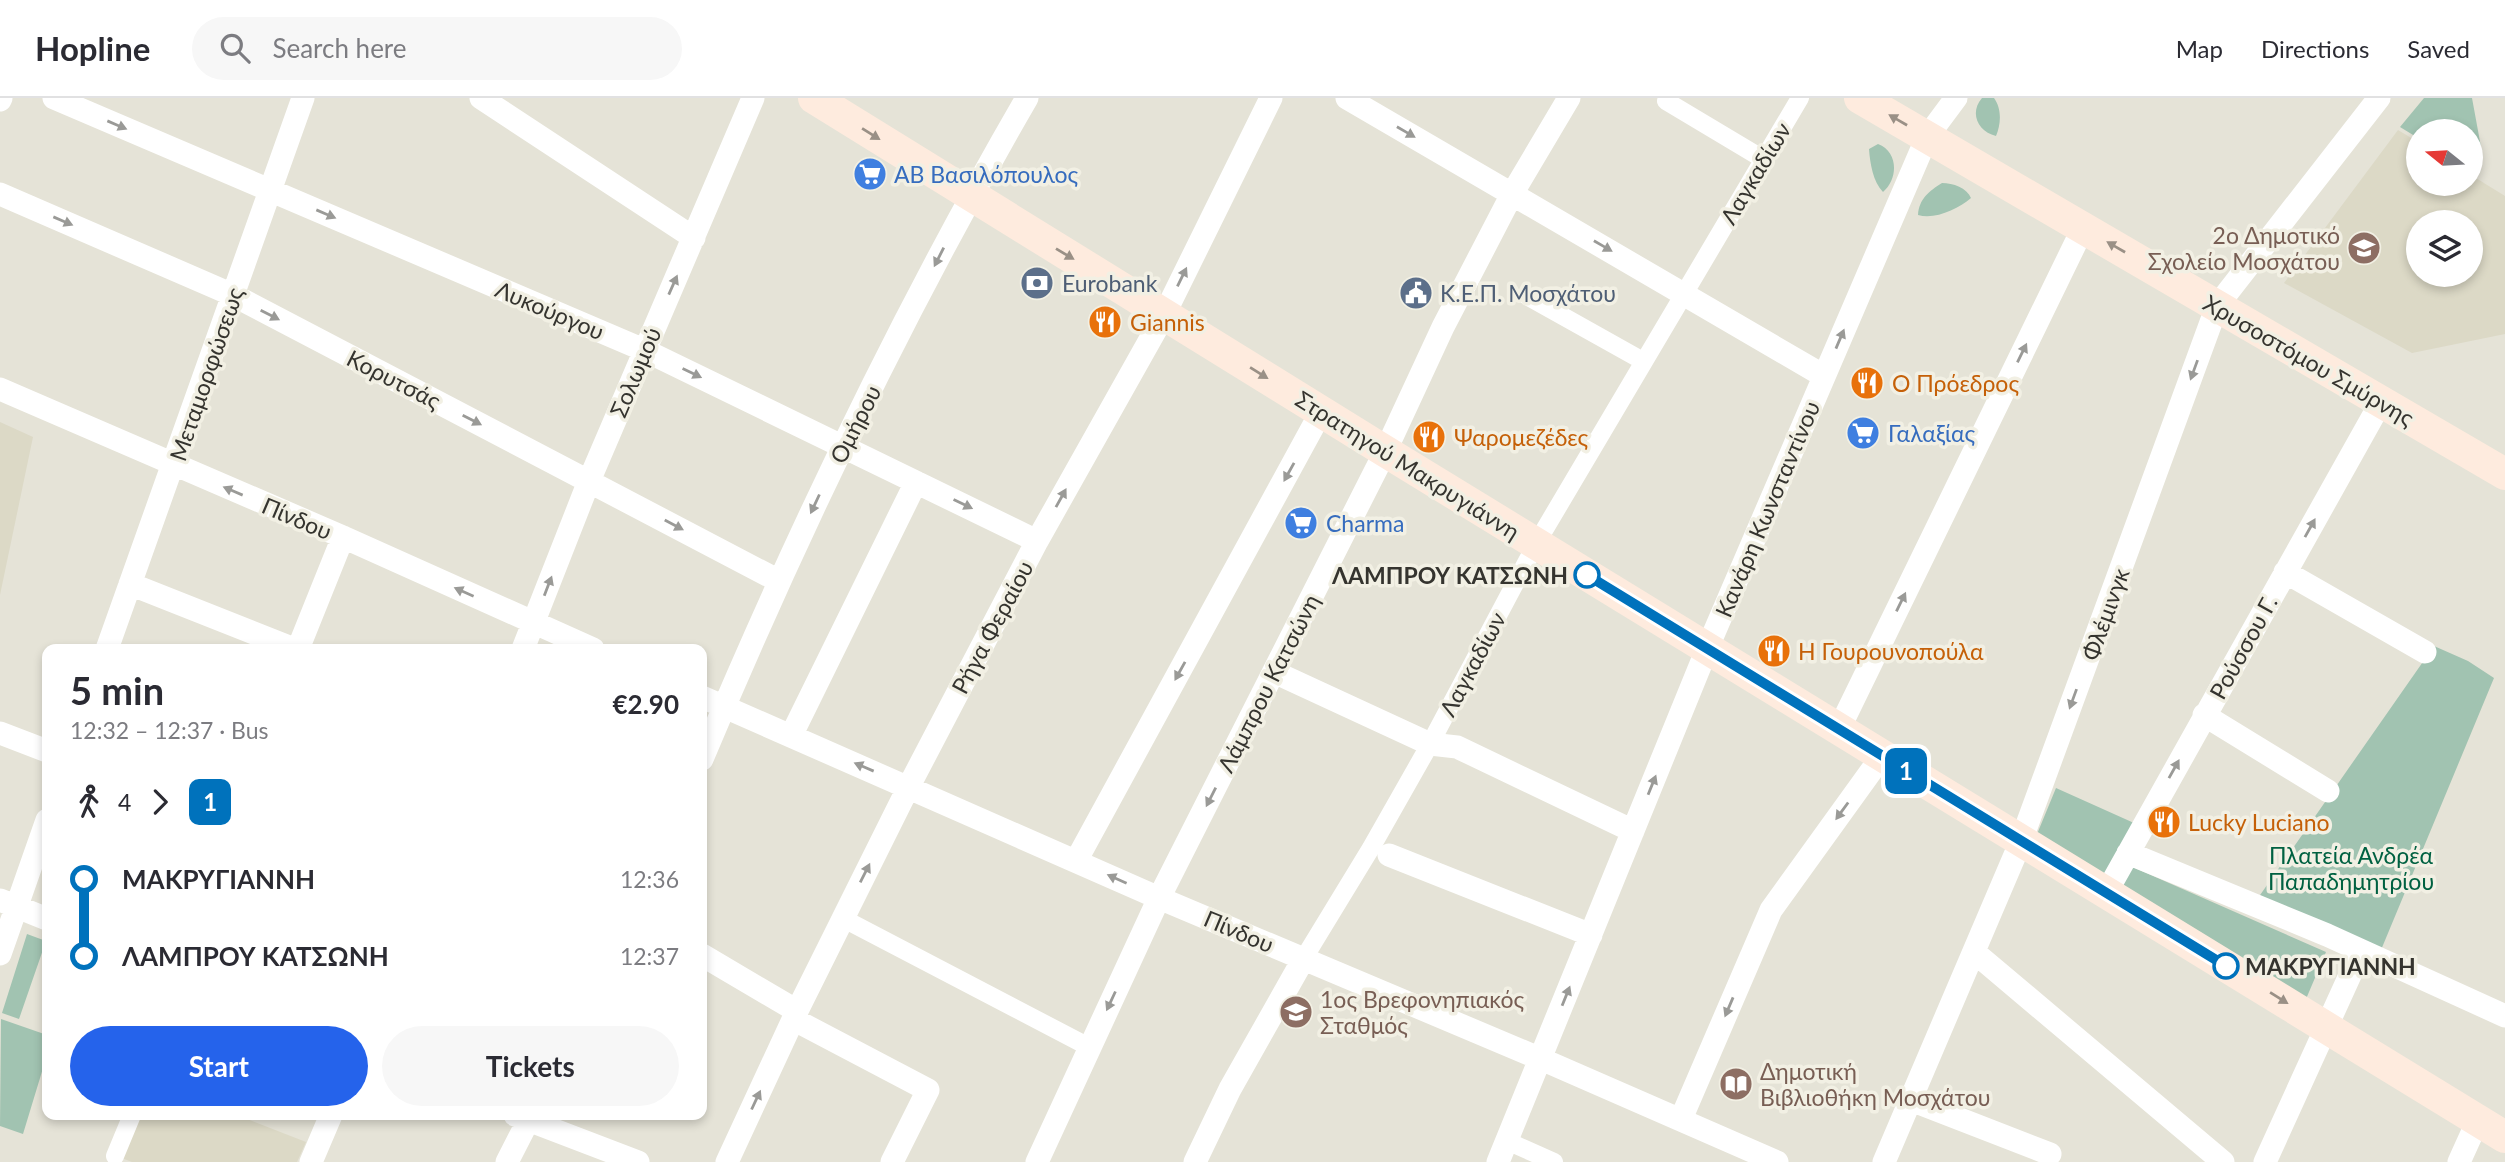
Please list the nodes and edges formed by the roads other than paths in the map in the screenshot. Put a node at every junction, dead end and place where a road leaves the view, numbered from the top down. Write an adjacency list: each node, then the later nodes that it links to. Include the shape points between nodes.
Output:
1 (54, 98): 17 (street, Λυκούργου, one-way to 17)
2 (303, 98): 17 (street, Μεταμορφώσεως)
3 (481, 98): 22 (street)
4 (753, 98): 22 (street, Σολωμού)
5 (814, 98): 20 (main road, Στρατηγού Μακρυγιάννη, one-way to 20)
6 (1027, 98): 20 (street, Ομήρου)
7 (1271, 98): 27 (street, Ρήγα Φεραίου, one-way to 7)
8 (1347, 98): 19 (street, one-way to 19)
9 (1569, 98): 19 (street, Λάμπρου Κατσώνη)
10 (1800, 98): 16 (street, Λαγκαδίων)
11 (1860, 98): 15 (main road, Χρυσοστόμου Σμύρνης, one-way to 11)
12 (1956, 98): 15 (street, Κανάρη Κωνσταντίνου)
13 (1666, 101): 16 (street)
14 (2366, 103): 26 (street, Φλέμινγκ)
15 (1927, 137): 21 (main road, Χρυσοστόμου Σμύρνης); 30 (street, Κανάρη Κωνσταντίνου, one-way to 15)
16 (1763, 159): 23 (street, Λαγκαδίων)
17 (269, 190): 24 (street, Μεταμορφώσεως); 28 (street, Λυκούργου, one-way to 28)
18 (0, 194): 24 (street, Κορυτσάς, one-way to 24)
19 (1512, 194): 23 (street, one-way to 23); 35 (street, Λάμπρου Κατσώνη)
20 (970, 196): 27 (main road, Στρατηγού Μακρυγιάννη, one-way to 27); 34 (street, Ομήρου, one-way to 34)
21 (2083, 228): 26 (main road, Χρυσοστόμου Σμύρνης, one-way to 21); 58 (street, one-way to 21)
22 (694, 238): 28 (street, Σολωμού, one-way to 22)
23 (1683, 293): 29 (street, Λαγκαδίων); 30 (street)
24 (233, 295): 36 (street, Μεταμορφώσεως); 38 (street, Κορυτσάς, one-way to 38)
25 (1527, 296): 29 (street)
26 (2217, 306): 32 (main road, Χρυσοστόμου Σμύρνης); 69 (street, Φλέμινγκ, one-way to 69)
27 (1164, 314): 33 (main road, Στρατηγού Μακρυγιάννη, one-way to 33); 41 (street, Ρήγα Φεραίου, one-way to 27)
28 (644, 350): 34 (street, Λυκούργου, one-way to 34); 38 (street, Σολωμού)
29 (1643, 361): 42 (street, Λαγκαδίων)
30 (1824, 376): 52 (street, Κανάρη Κωνσταντίνου)
31 (0, 388): 36 (street, Πίνδου)
32 (2381, 402): 37 (main road, Χρυσοστόμου Σμύρνης); 43 (street, Ρούσσου Γ., one-way to 32)
33 (1321, 412): 35 (main road, Στρατηγού Μακρυγιάννη); 72 (street, one-way to 72)
34 (843, 446): 39 (street, Λυκούργου); 44 (street, Ομήρου, one-way to 44)
35 (1385, 452): 42 (main road, Στρατηγού Μακρυγιάννη); 54 (street, Λάμπρου Κατσώνη)
36 (174, 466): 40 (street, Πίνδου, one-way to 36); 45 (street, Μεταμορφώσεως)
37 (2505, 474)
38 (589, 481): 44 (street, Κορυτσάς, one-way to 44); 46 (street, Σολωμού, one-way to 38)
39 (916, 482): 41 (street, Λυκούργου, one-way to 41); 60 (street)
40 (343, 537): 46 (street, Πίνδου, one-way to 40); 49 (street)
41 (1037, 541): 65 (street, Ρήγα Φεραίου)
42 (1536, 544): 52 (main road, Στρατηγού Μακρυγιάννη); 61 (street, Λαγκαδίων)
43 (2285, 572): 53 (street); 57 (street, Ρούσσου Γ.)
44 (779, 581): 56 (street, Ομήρου)
45 (130, 584): 47 (street, Μεταμορφώσεως); 48 (street)
46 (534, 623): 50 (street, Σολωμού); 51 (street, Πίνδου)
47 (109, 644)
48 (283, 644)
49 (298, 644)
50 (525, 644)
51 (582, 644)
52 (1707, 649): 58 (main road, Στρατηγού Μακρυγιάννη); 68 (street, Κανάρη Κωνσταντίνου, one-way to 52)
53 (2425, 652)
54 (1274, 671): 61 (street); 74 (street, Λάμπρου Κατσώνη, one-way to 74)
55 (707, 699): 56 (street, Πίνδου)
56 (724, 706): 60 (street, Πίνδου); 62 (street, Ομήρου)
57 (2204, 715): 66 (street); 71 (street, Ρούσσου Γ., one-way to 57)
58 (1839, 729): 64 (main road, Στρατηγού Μακρυγιάννη)
59 (0, 733): 63 (street)
60 (791, 736): 65 (street, Πίνδου, one-way to 60)
61 (1430, 744): 68 (street, via 1457,747); 70 (street, Λαγκαδίων)
62 (707, 747)
63 (42, 749)
64 (1882, 756): 69 (main road, Στρατηγού Μακρυγιάννη); 90 (street, one-way to 90, via 1772,910)
65 (909, 786): 72 (street, Πίνδου); 77 (street, Ρήγα Φεραίου, one-way to 65)
66 (2328, 791)
67 (42, 831): 75 (street)
68 (1633, 831): 78 (street, Κανάρη Κωνσταντίνου)
69 (2021, 841): 73 (main road, Στρατηγού Μακρυγιάννη); 80 (street, Φλέμινγκ)
70 (1380, 852): 78 (street); 83 (street, Λαγκαδίων)
71 (2128, 853): 73 (street, Ρούσσου Γ.); 79 (street)
72 (1076, 861): 74 (street, Πίνδου, one-way to 72)
73 (2106, 893): 86 (main road, Στρατηγού Μακρυγιάννη, one-way to 86)
74 (1159, 898): 83 (street, Πίνδου); 87 (street, Λάμπρου Κατσώνη, one-way to 87)
75 (8, 903): 76 (street); 81 (street)
76 (42, 917)
77 (842, 918): 84 (street, Ρήγα Φεραίου); 87 (street)
78 (1591, 935): 88 (street, Κανάρη Κωνσταντίνου, one-way to 78)
79 (2361, 951): 85 (street); 86 (street)
80 (1974, 952): 89 (street, Φλέμινγκ); 110 (street)
81 (0, 954)
82 (707, 958): 84 (street)
83 (1304, 958): 88 (street, Πίνδου); 106 (street, Λαγκαδίων, via 1230,1089)
84 (795, 1015): 103 (street, Ρήγα Φεραίου, one-way to 84); 104 (street, via 928,1090)
85 (2505, 1016)
86 (2327, 1028): 95 (main road, Στρατηγού Μακρυγιάννη); 111 (street)
87 (1089, 1047): 105 (street, Λάμπρου Κατσώνη)
88 (1541, 1059): 90 (street, Πίνδου); 97 (street, Κανάρη Κωνσταντίνου)
89 (1911, 1100): 98 (street); 109 (street, Φλέμινγκ)
90 (1681, 1119): 108 (street, Πίνδου)
91 (130, 1120): 99 (street)
92 (329, 1120): 100 (street)
93 (524, 1120): 101 (street)
94 (533, 1120): 102 (street)
95 (2478, 1120): 96 (main road, Στρατηγού Μακρυγιάννη); 112 (street)
96 (2505, 1137)
97 (1503, 1151): 107 (street)
98 (2050, 1154)
99 (115, 1156)
100 (311, 1162)
101 (507, 1162)
102 (638, 1162)
103 (727, 1162)
104 (892, 1162)
105 (1037, 1162)
106 (1195, 1162)
107 (1554, 1162)
108 (1777, 1162)
109 (1884, 1162)
110 (2223, 1162)
111 (2265, 1162)
112 (2459, 1162)

